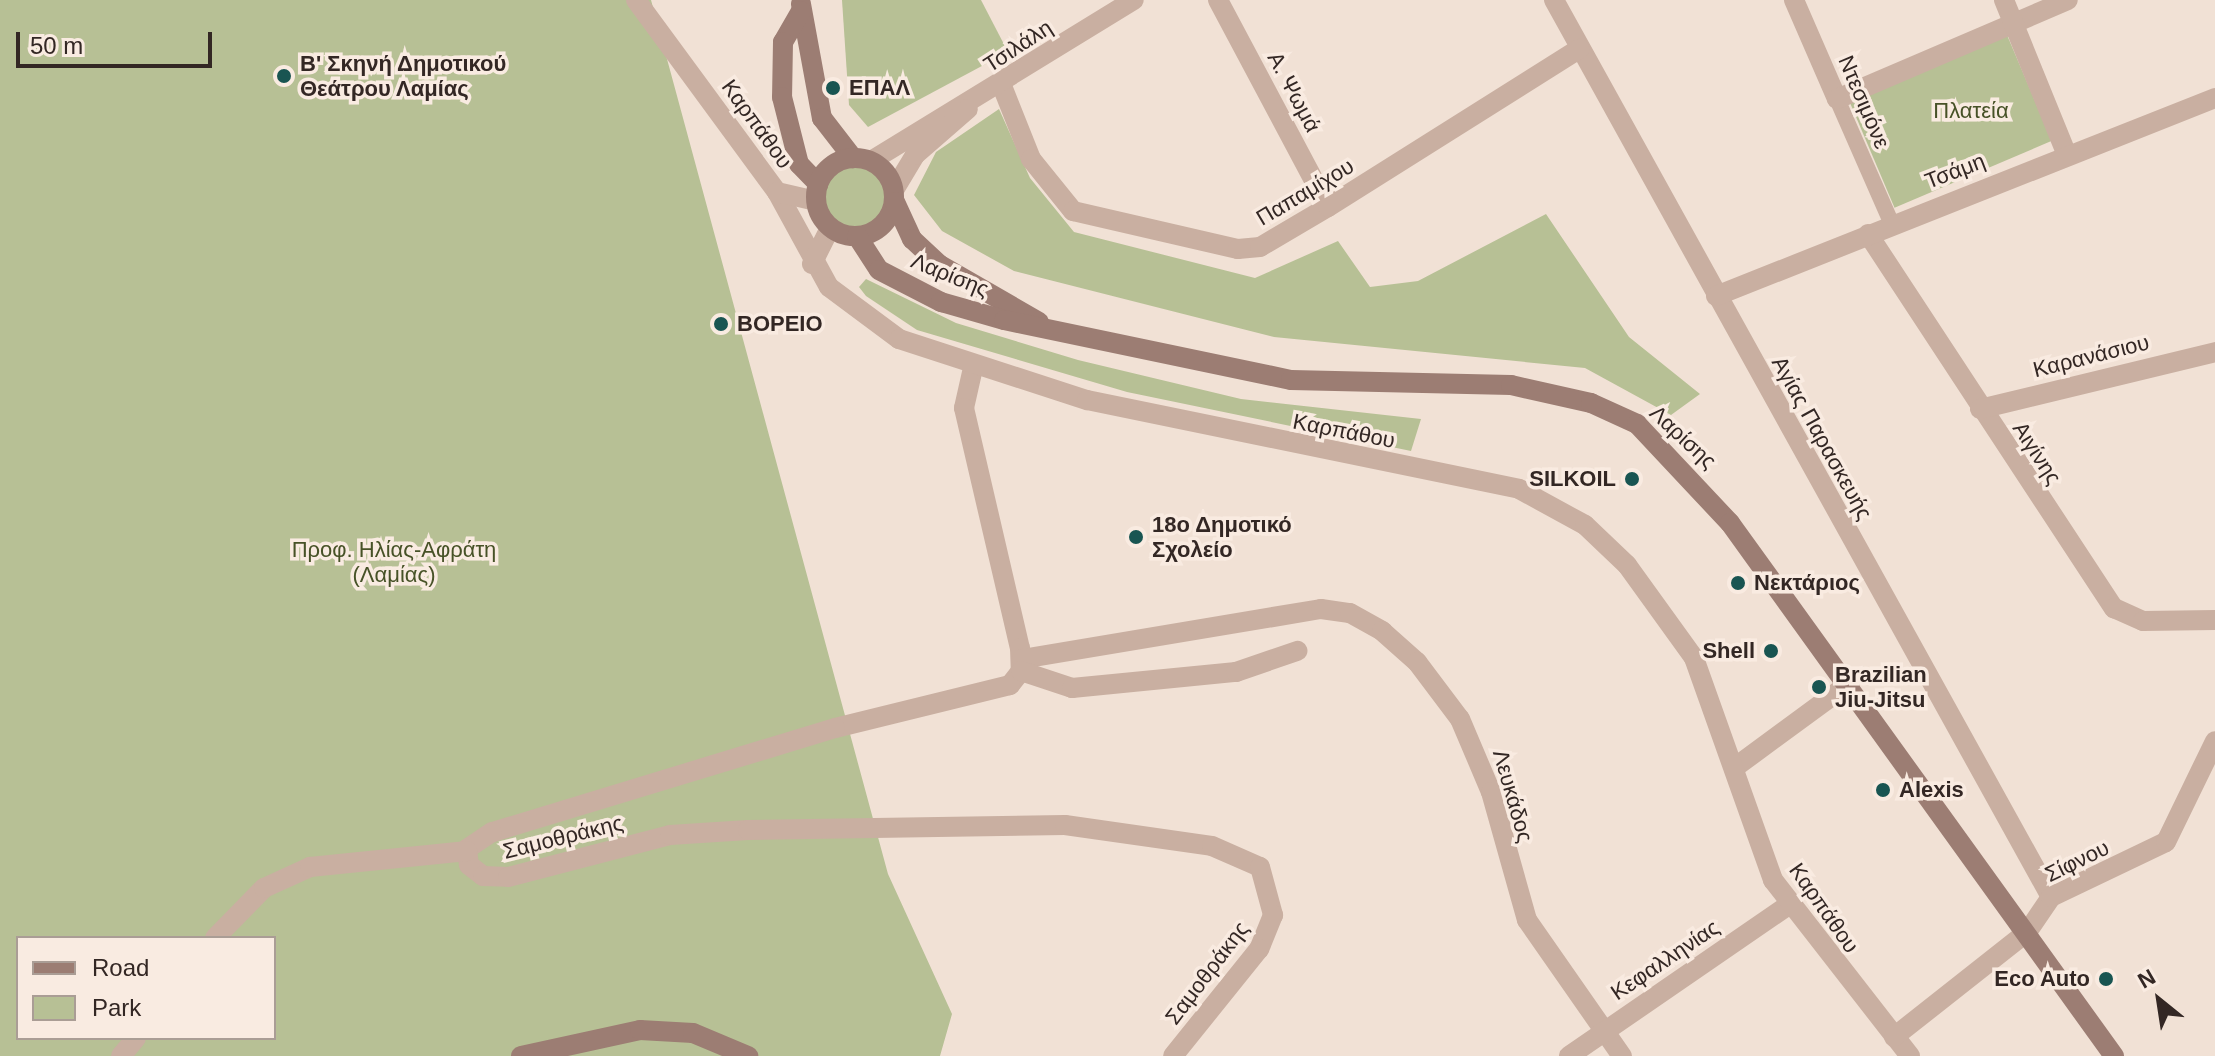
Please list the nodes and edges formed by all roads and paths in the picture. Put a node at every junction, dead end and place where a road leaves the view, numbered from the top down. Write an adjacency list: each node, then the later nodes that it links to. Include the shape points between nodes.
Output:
1 (636, 0): 17 (street, Καρπάθου)
2 (1134, 0): 11 (street, Τσιλάλη)
3 (1218, 0): 20 (street, Α. Ψωμά)
4 (1554, 0): 10 (street, Αγίας Παρασκευής)
5 (1794, 0): 13 (street, Ντεσιμόνε)
6 (2004, 0): 9 (street)
7 (2068, 0): 9 (street)
8 (801, 6): 16 (main road, via 822,118); 18 (main road, via 783,42 782,97 799,164)
9 (2013, 25): 13 (street); 15 (street)
10 (1579, 49): 20 (street, Παπαμίχου); 26 (street, Αγίας Παρασκευής)
11 (1002, 86): 14 (street, Τσιλάλη); 20 (street, Παπαμίχου, via 1048,188 1086,217 1238,249 1260,247)
12 (2215, 98): 15 (street, Τσάμη)
13 (1837, 99): 21 (street, Ντεσιμόνε)
14 (970, 105): 16 (street); 19 (street, via 915,155)
15 (2066, 153): 21 (street, Τσάμη)
16 (862, 159): 18 (main road, via 831,166); 19 (main road)
17 (777, 192): 18 (street); 25 (street, Καρπάθου)
18 (817, 192): 22 (main road)
19 (894, 196): 24 (main road, via 882,226); 27 (main road, Λαρίσης, via 912,239 940,265)
20 (1328, 207)
21 (1891, 222): 23 (street, Τσάμη)
22 (830, 228): 24 (main road); 25 (street)
23 (1868, 234): 26 (street, Τσάμη); 30 (street, Αιγίνης)
24 (857, 236): 27 (main road, Λαρίσης, via 879,270 941,302)
25 (812, 264): 29 (street, Καρπάθου, via 846,304 880,328)
26 (1716, 296): 38 (street, Αγίας Παρασκευής)
27 (1046, 326): 34 (main road, Λαρίσης, via 1251,374 1494,384 1611,410 1637,424 1707,493)
28 (2215, 352): 30 (street, Καρανάσιου)
29 (973, 368): 33 (street, via 964,408); 36 (street, Καρπάθου, via 1550,500 1619,556 1675,625 1699,670)
30 (1980, 409): 31 (street, Αιγίνης, via 2114,608 2143,621)
31 (2215, 620)
32 (1297, 651): 33 (street, via 1236,672 1072,688)
33 (1021, 665): 37 (street, Σαμοθράκης, via 991,695 813,735 492,832); 42 (street, Λευκάδος, via 1321,609 1374,626 1417,662 1460,719 1491,792 1527,920)
34 (1847, 685): 36 (street); 40 (main road, Λαρίσης)
35 (2214, 746): 38 (street, Σίφνου, via 2166,842)
36 (1734, 768): 39 (street, Καρπάθου, via 1762,856)
37 (467, 851): 41 (street, via 310,867 264,888); 48 (street, Σαμοθράκης, via 475,873 492,878 670,835 748,830 1065,825 1212,846 1260,867 1273,915 1259,949)
38 (2051, 897): 40 (street, Σίφνου)
39 (1789, 905): 42 (street, Κεφαλληνίας); 43 (street, Καρπάθου)
40 (2028, 931): 43 (street, Σίφνου); 52 (main road, Λαρίσης)
41 (217, 936)
42 (1602, 1032): 49 (street, Κεφαλληνίας); 50 (street, Λευκάδος)
43 (1894, 1037): 51 (street, Καρπάθου)
44 (134, 1040): 45 (street)
45 (121, 1056)
46 (521, 1056): 47 (main road, via 620,1030 665,1030)
47 (748, 1056)
48 (1173, 1056)
49 (1569, 1056)
50 (1622, 1056)
51 (1910, 1056)
52 (2114, 1056)

